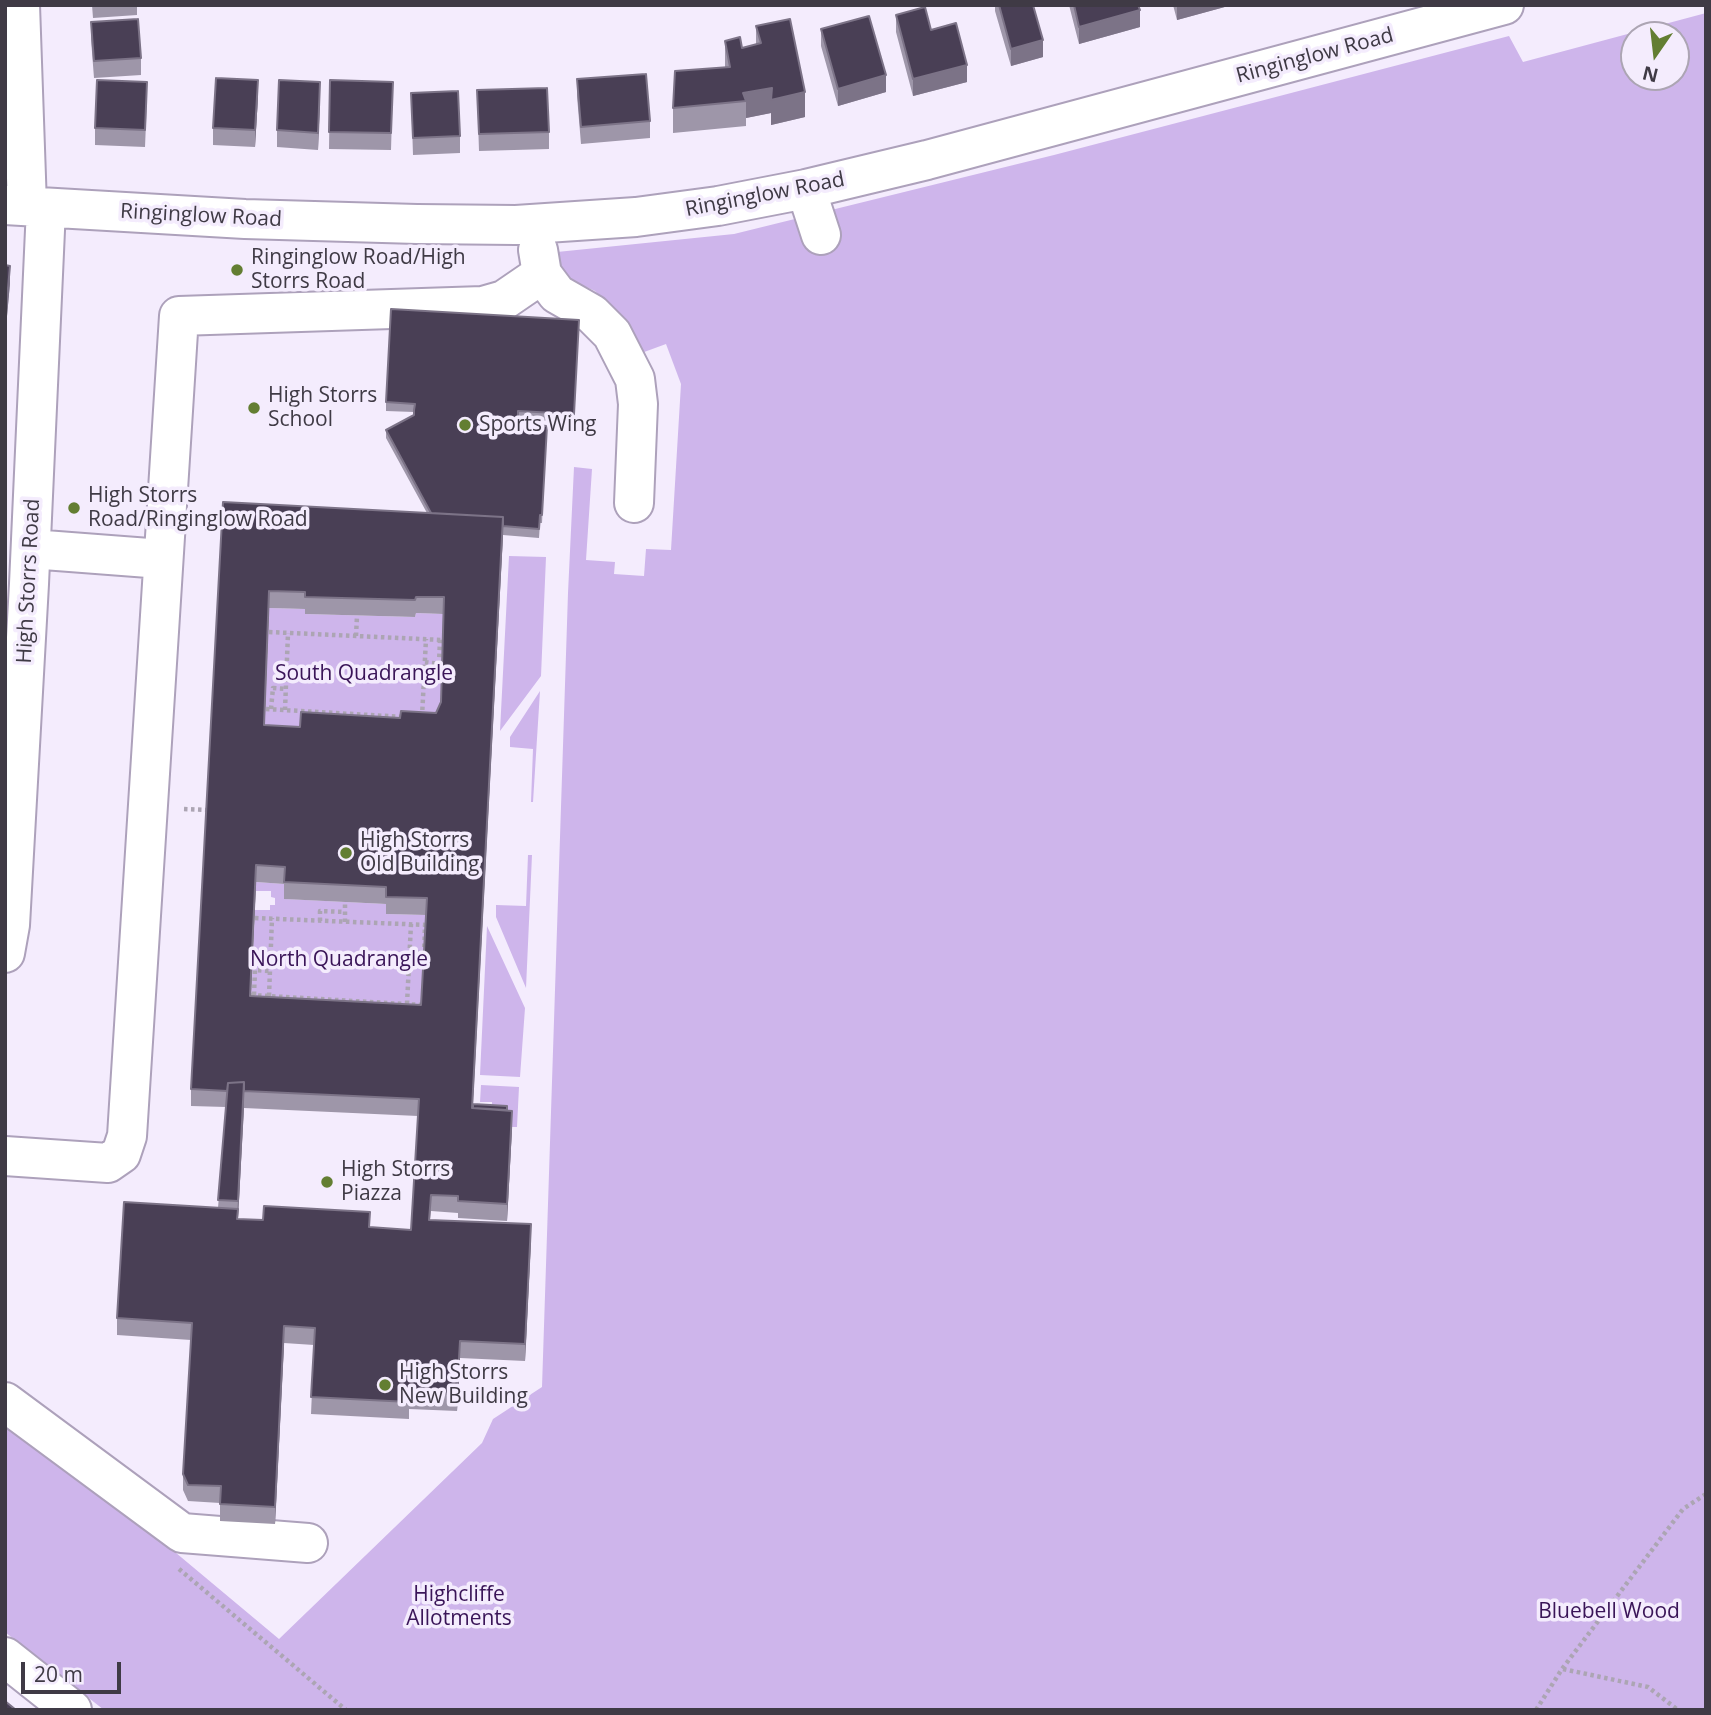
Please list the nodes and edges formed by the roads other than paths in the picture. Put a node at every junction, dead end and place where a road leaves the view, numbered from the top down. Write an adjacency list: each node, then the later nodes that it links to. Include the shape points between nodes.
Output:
1 (20, 5): 4 (street, High Storrs Road)
2 (1504, 5): 3 (street, Ringinglow Road)
3 (806, 189): 5 (street, Ringinglow Road, via 649,216); 6 (street)
4 (26, 207): 5 (street, Ringinglow Road, via 308,221); 9 (street, High Storrs Road)
5 (534, 224): 7 (street)
6 (821, 235)
7 (542, 274): 8 (street, via 556,293 592,314 612,334 635,379); 10 (street, via 504,300 483,306 178,316)
8 (634, 503)
9 (31, 549): 10 (street); 11 (street, High Storrs Road)
10 (162, 559): 13 (street, via 127,1136 121,1154 108,1163)
11 (15, 662): 12 (street, High Storrs Road, via 10,925)
12 (5, 953)
13 (5, 1156)
14 (5, 1402): 15 (street, via 182,1533)
15 (308, 1543)
16 (5, 1657): 17 (street)
17 (72, 1710)

